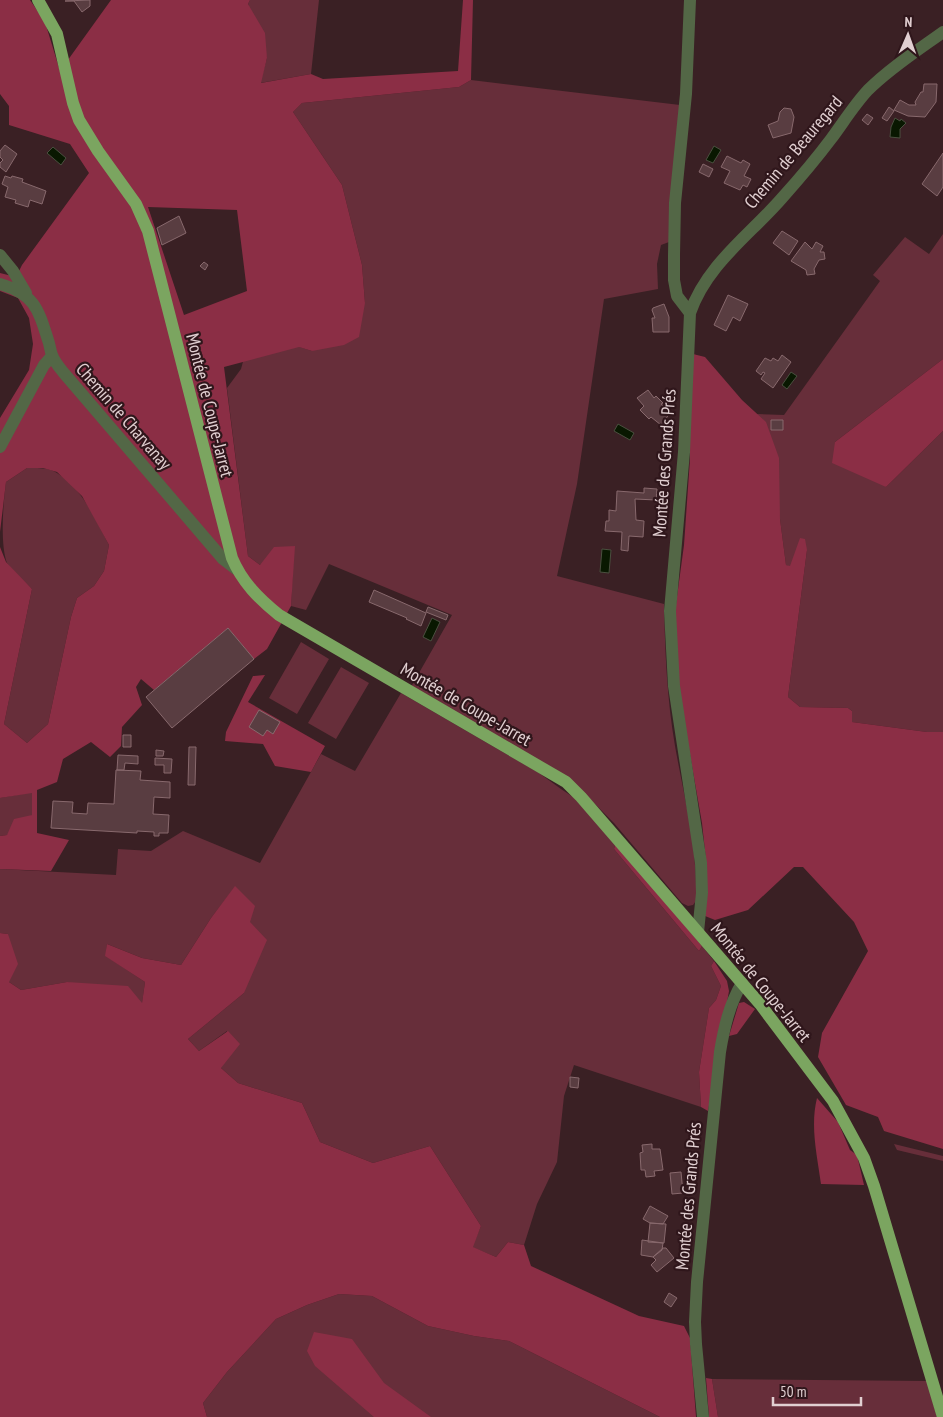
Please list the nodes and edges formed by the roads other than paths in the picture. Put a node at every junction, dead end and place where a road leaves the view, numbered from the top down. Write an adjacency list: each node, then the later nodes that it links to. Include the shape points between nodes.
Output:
1 (38, 0): 10 (main road, Montée de Coupe-Jarret, via 57,34 79,120 136,204 148,231)
2 (690, 0): 7 (street, via 674,255 677,296)
3 (943, 32): 7 (street, Chemin de Beauregard, via 867,91 787,192 720,263 695,297)
4 (0, 255): 6 (street, Chemin de Charvanay)
5 (0, 284): 6 (street)
6 (27, 296): 8 (street, Chemin de Charvanay, via 40,319)
7 (690, 313): 11 (street, Montée des Grands Prés, via 684,452 670,611 674,686 701,863)
8 (52, 356): 9 (street); 10 (street, Chemin de Charvanay, via 62,372)
9 (0, 447)
10 (236, 569): 11 (main road, Montée de Coupe-Jarret, via 262,602 279,615 566,782)
11 (698, 932): 12 (main road, Montée de Coupe-Jarret)
12 (742, 983): 13 (street, Montée des Grands Prés, via 727,1016 720,1052 698,1272 695,1322); 14 (main road, Montée de Coupe-Jarret, via 833,1101 864,1158)
13 (703, 1417)
14 (943, 1417)

